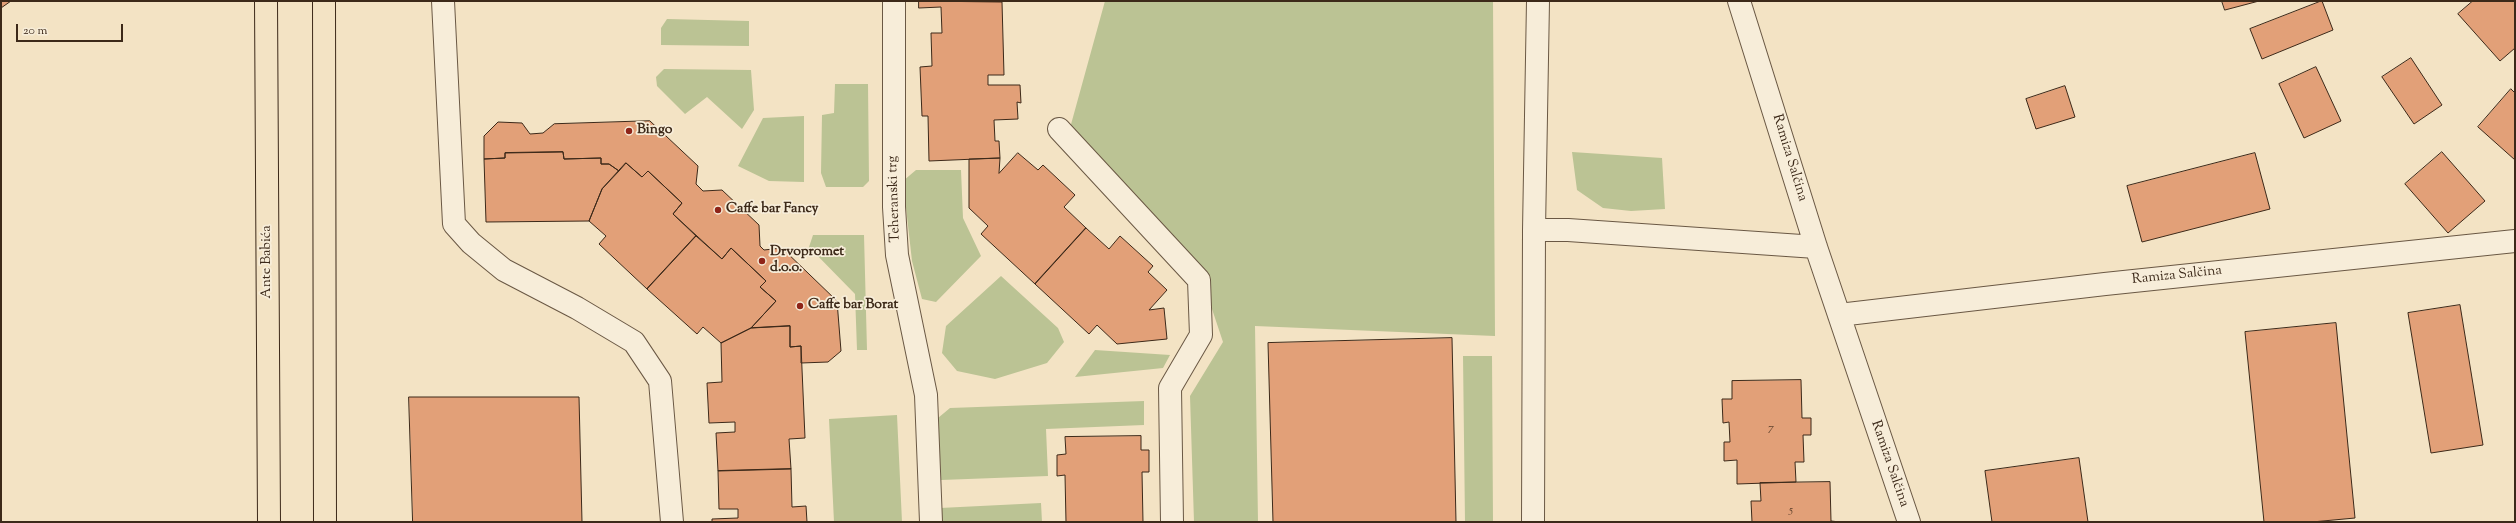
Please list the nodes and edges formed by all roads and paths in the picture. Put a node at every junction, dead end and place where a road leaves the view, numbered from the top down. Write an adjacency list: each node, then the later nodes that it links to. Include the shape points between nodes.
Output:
1 (266, 1): 12 (main road, Ante Babića)
2 (324, 1): 13 (main road)
3 (443, 1): 14 (street, via 454,224 471,243 504,270 577,308 634,342 660,381)
4 (894, 1): 15 (street, Teheranski trg, via 894,207 897,255 926,395)
5 (1538, 1): 8 (street)
6 (1739, 1): 10 (street, Ramiza Salčina)
7 (1059, 129): 16 (street, via 1199,280 1201,335 1170,388)
8 (1534, 230): 10 (street, via 1568,230); 17 (street)
9 (2515, 241): 11 (street, Ramiza Salčina)
10 (1816, 248): 11 (street, Ramiza Salčina)
11 (1840, 315): 18 (street, Ramiza Salčina)
12 (269, 522)
13 (325, 522)
14 (672, 522)
15 (931, 522)
16 (1172, 522)
17 (1533, 522)
18 (1909, 522)

